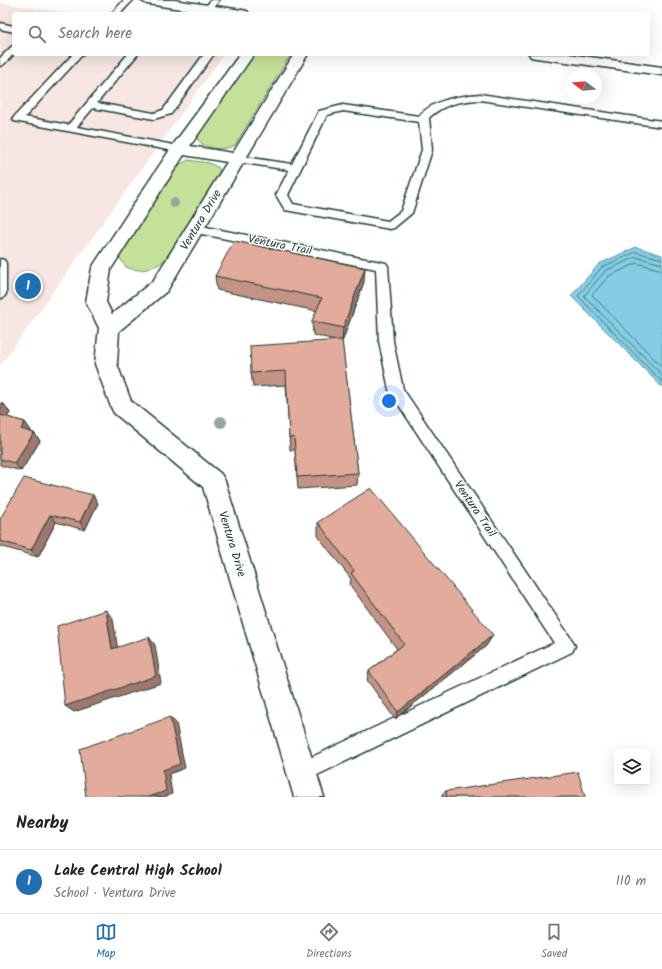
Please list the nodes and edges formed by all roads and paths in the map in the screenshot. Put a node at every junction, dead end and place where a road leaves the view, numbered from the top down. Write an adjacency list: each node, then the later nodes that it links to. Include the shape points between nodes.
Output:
1 (129, 0): 4 (lane)
2 (147, 0): 3 (main road)
3 (211, 4): 5 (main road)
4 (117, 12)
5 (236, 12)
6 (0, 26): 7 (lane)
7 (12, 28)
8 (12, 51): 15 (lane)
9 (76, 56): 20 (lane, via 18,119)
10 (131, 56): 17 (lane)
11 (208, 56): 17 (lane, via 167,112 154,116)
12 (246, 56): 21 (main road)
13 (300, 56): 22 (main road, Ventura Drive)
14 (551, 56): 16 (main road)
15 (0, 63)
16 (662, 71)
17 (90, 105): 20 (lane)
18 (424, 120): 19 (lane, via 431,108 464,98 480,97); 23 (lane, via 343,108 323,113); 23 (lane, via 427,150 406,213 390,225 289,207 282,195)
19 (662, 124)
20 (70, 129): 21 (lane)
21 (179, 150): 22 (main road); 27 (main road, via 102,268 96,302)
22 (238, 159): 23 (lane); 24 (main road, Ventura Drive)
23 (296, 168)
24 (196, 229): 27 (main road, Ventura Drive, via 160,286); 28 (lane, Ventura Trail, via 382,266 386,341 396,390 566,646)
25 (0, 263): 26 (lane)
26 (0, 294)
27 (109, 328): 28 (main road, Ventura Drive, via 106,364 122,407 212,481)
28 (302, 772): 29 (main road, Ventura Drive)
29 (309, 797)

